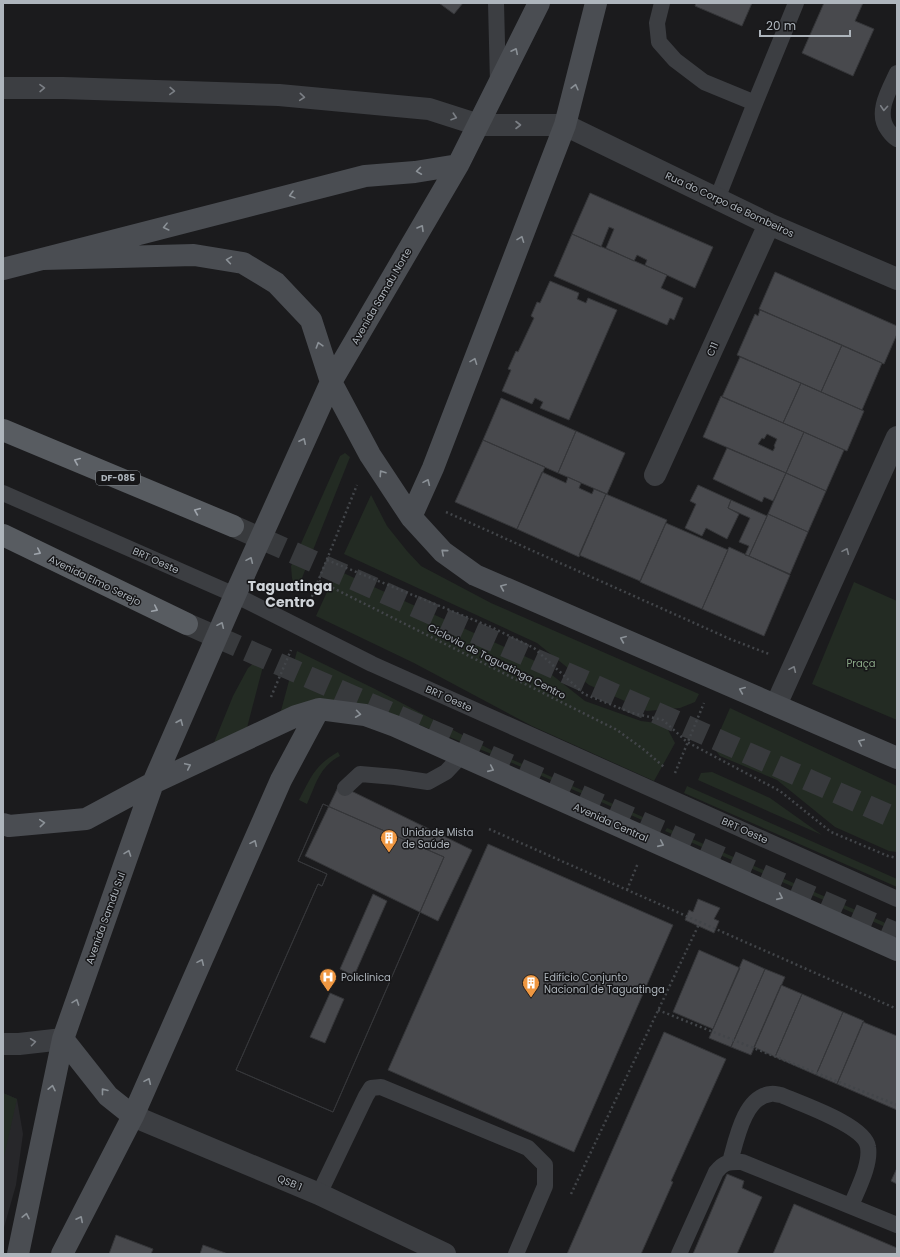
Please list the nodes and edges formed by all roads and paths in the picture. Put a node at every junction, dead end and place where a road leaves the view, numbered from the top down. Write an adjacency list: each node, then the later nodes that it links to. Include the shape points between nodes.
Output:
1 (496, 3): 7 (lane)
2 (539, 3): 7 (main road, Avenida Samdu Norte, one-way to 2)
3 (596, 3): 11 (main road, one-way to 3)
4 (662, 3): 9 (lane, via 657,23 659,42 675,60 704,82)
5 (796, 3): 9 (lane)
6 (897, 73): 12 (lane, one-way to 12, via 884,102 883,124 893,138)
7 (498, 86): 10 (main road, Avenida Samdu Norte)
8 (3, 88): 10 (street, one-way to 10, via 279,95 428,109)
9 (755, 103): 14 (lane)
10 (479, 125): 11 (street, one-way to 11); 13 (main road, Avenida Samdu Norte)
11 (565, 125): 14 (street, Rua do Corpo de Bombeiros); 26 (main road, one-way to 11, via 433,468)
12 (897, 139)
13 (458, 165): 16 (main road, one-way to 16, via 365,176); 19 (main road, Avenida Samdu Norte, one-way to 13)
14 (717, 198): 15 (street, Rua do Corpo de Bombeiros)
15 (769, 224): 18 (street, Rua do Corpo de Bombeiros); 23 (street, C11)
16 (43, 259): 17 (main road); 19 (main road, one-way to 16, via 311,320 276,283 243,262 194,255)
17 (3, 269)
18 (897, 279)
19 (331, 382): 22 (main road); 31 (main road, Avenida Samdu Norte, one-way to 19)
20 (3, 430): 27 (main road, DF-085, one-way to 20)
21 (897, 437): 36 (street, one-way to 21)
22 (370, 455): 26 (main road, one-way to 22); 29 (path)
23 (655, 475)
24 (3, 493): 31 (lane, BRT Oeste)
25 (446, 512): 34 (path)
26 (411, 517): 36 (main road, one-way to 26, via 475,575 443,552)
27 (233, 526)
28 (3, 536): 32 (main road, Avenida Elmo Serejo, one-way to 32)
29 (327, 560): 30 (path); 39 (path, via 498,630 534,648 584,694 632,713 663,720)
30 (319, 581): 33 (path); 42 (path, Ciclovia de Taguatinga Centro, via 616,730)
31 (235, 595): 33 (lane, BRT Oeste); 44 (main road, Avenida Samdu Sul, one-way to 31)
32 (187, 624)
33 (300, 628): 38 (path); 51 (lane, BRT Oeste, via 372,664)
34 (769, 654)
35 (705, 700): 39 (path)
36 (776, 705): 41 (main road, one-way to 36)
37 (320, 709): 38 (main road, via 296,716); 40 (main road, Avenida Central, one-way to 40, via 365,715); 59 (main road, one-way to 37, via 281,780)
38 (256, 734): 44 (main road, one-way to 38)
39 (687, 742): 43 (path); 49 (path, via 780,791 831,832)
40 (462, 756): 45 (lane, via 446,772 428,782 360,774); 53 (main road, Avenida Central, one-way to 53)
41 (897, 758)
42 (663, 766)
43 (675, 773)
44 (153, 783): 46 (main road, one-way to 44, via 9,826 86,819); 56 (main road, Avenida Samdu Sul, one-way to 44)
45 (345, 788)
46 (3, 824)
47 (489, 829): 50 (path)
48 (641, 857): 50 (path)
49 (897, 858)
50 (627, 890): 52 (path)
51 (897, 899)
52 (700, 922): 54 (path); 55 (path)
53 (897, 950)
54 (897, 1009)
55 (658, 1010): 58 (path); 62 (path)
56 (63, 1039): 57 (street, one-way to 56); 59 (main road, one-way to 56, via 108,1096); 65 (main road, Avenida Samdu Sul, one-way to 56)
57 (3, 1044)
58 (897, 1105)
59 (133, 1116): 61 (street, QSB 1); 66 (main road, one-way to 59)
60 (730, 1162): 63 (lane, via 742,1162); 63 (lane, via 740,1126 749,1109 761,1097 780,1095 844,1123 863,1137 868,1146 866,1169); 69 (lane, via 722,1164 716,1172)
61 (319, 1194): 67 (street, QSB 1); 68 (lane, via 366,1096 371,1088 381,1087 528,1148 545,1165 545,1186)
62 (571, 1194)
63 (851, 1206): 64 (lane)
64 (897, 1225)
65 (18, 1254)
66 (62, 1254)
67 (445, 1254)
68 (516, 1254)
69 (679, 1254)

